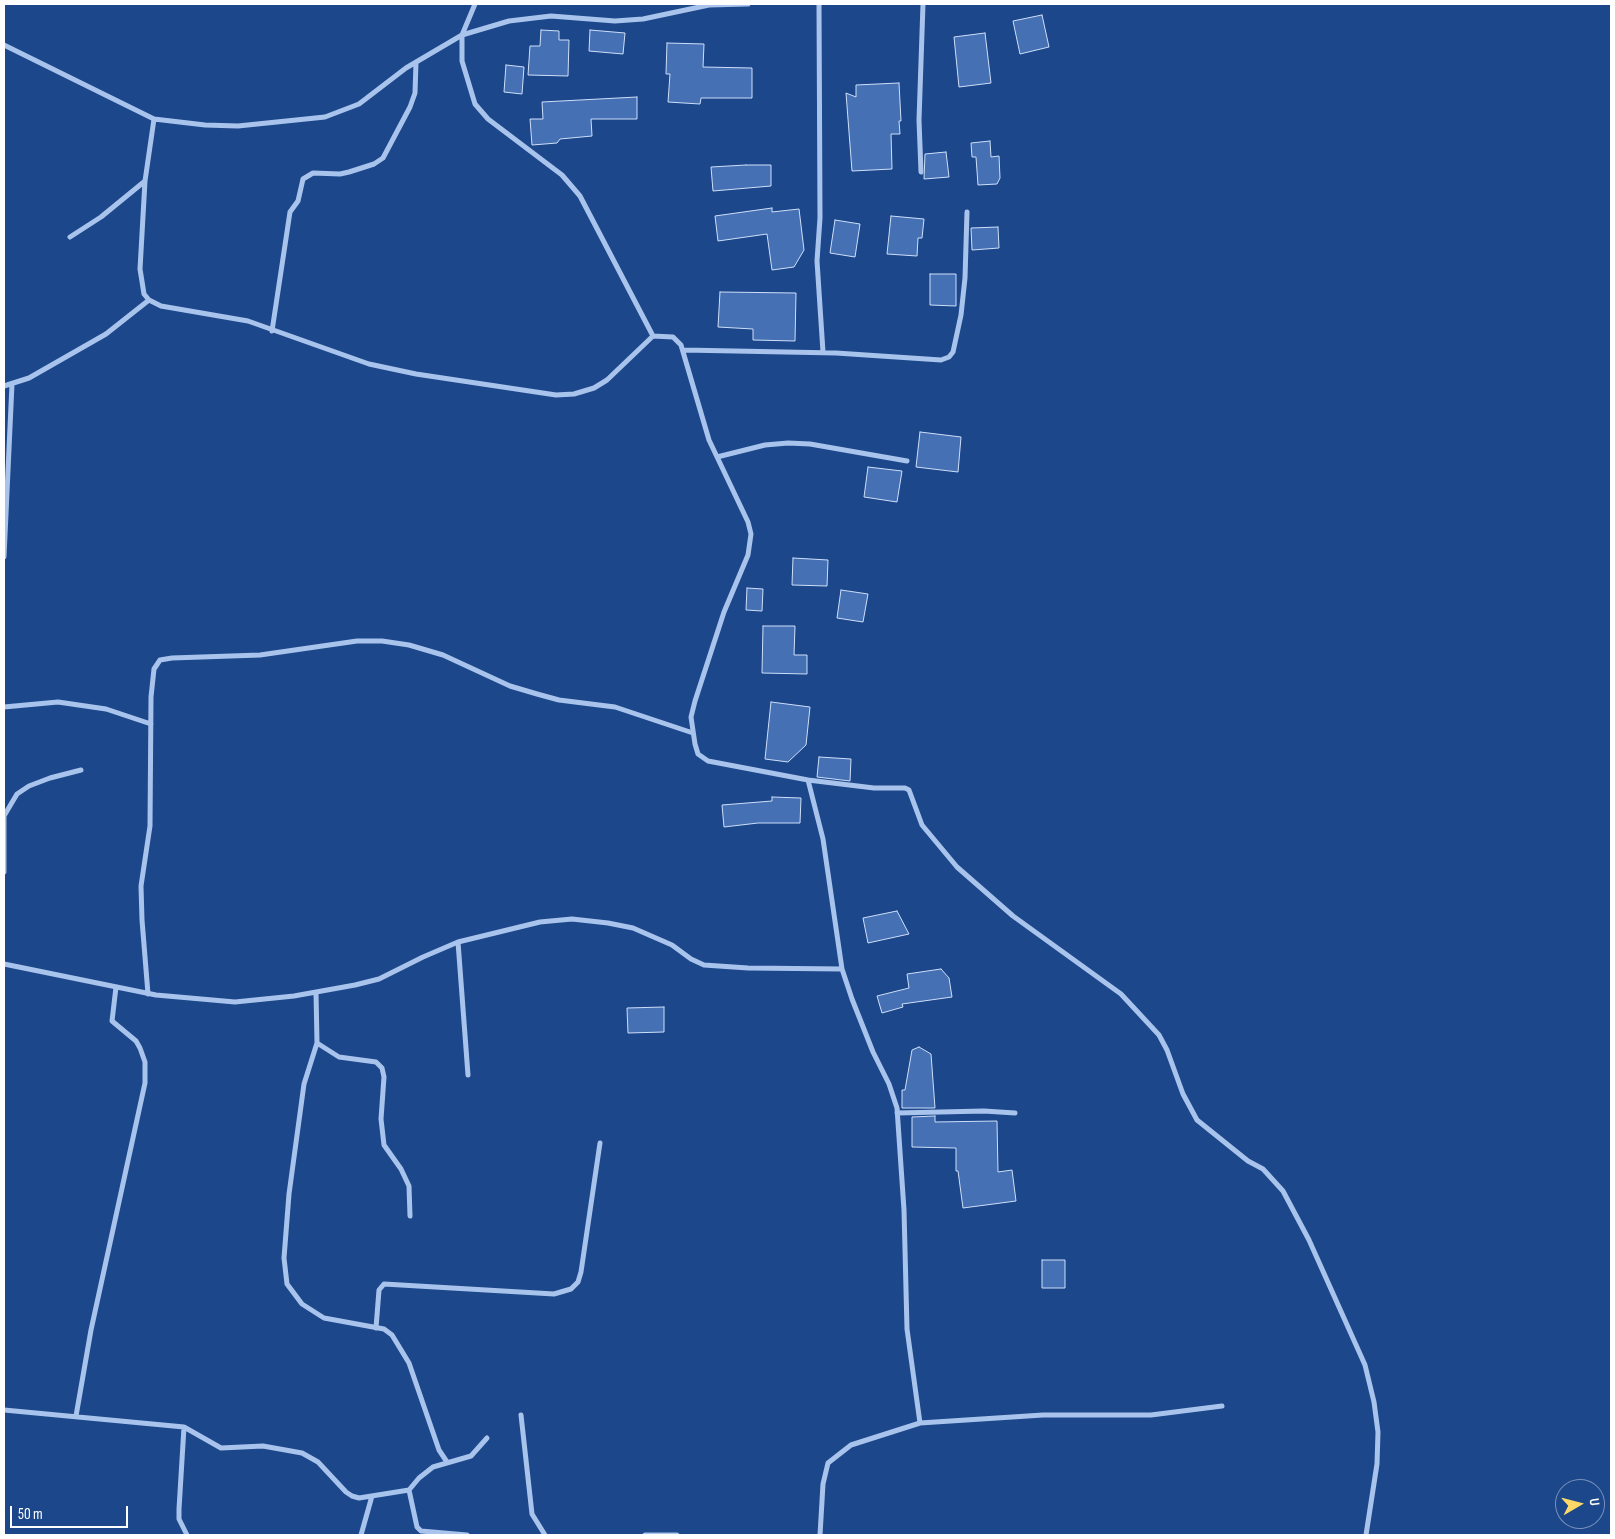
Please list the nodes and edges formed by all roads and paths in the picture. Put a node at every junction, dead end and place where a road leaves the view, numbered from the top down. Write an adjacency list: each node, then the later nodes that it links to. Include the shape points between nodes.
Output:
1 (475, 4): 5 (street)
2 (748, 4): 5 (street, via 709,6 643,19 509,20)
3 (819, 4): 17 (street, via 820,218 817,261)
4 (923, 4): 9 (street, via 919,120)
5 (462, 35): 7 (street); 15 (street, via 462,62 475,104 488,119 562,175 580,196)
6 (4, 45): 8 (street)
7 (416, 62): 8 (street, via 359,104 325,117 238,126); 14 (street, via 412,100 383,158 340,174 305,175 298,201 290,212)
8 (154, 119): 10 (street)
9 (921, 172)
10 (145, 181): 12 (street, via 101,217); 13 (street, via 140,269 144,294)
11 (967, 212): 17 (street, via 961,315 949,357 941,360)
12 (70, 237)
13 (149, 300): 14 (street, via 161,306 233,317); 18 (street, via 106,334 29,378)
14 (272, 331): 15 (street, via 369,364 556,395 594,388 607,380)
15 (653, 336): 16 (street, via 673,337)
16 (684, 350): 17 (street); 20 (street, via 702,419)
17 (823, 352)
18 (12, 384): 19 (street); 22 (street)
19 (4, 386)
20 (717, 457): 21 (street, via 788,443); 25 (street, via 748,522 751,544 724,612 695,701 691,717)
21 (907, 461)
22 (4, 557)
23 (4, 707): 24 (street, via 58,702 106,709)
24 (151, 724): 25 (street, via 154,669 160,660 260,655 357,641 382,641 443,654 510,686 559,700 615,707); 34 (street, via 150,826 142,886)
25 (693, 734): 27 (street, via 698,754 708,761)
26 (81, 770): 28 (street, via 50,778 17,794 4,816)
27 (808, 780): 31 (street, via 823,839); 59 (street, via 874,788 905,788 912,794 922,825 957,867 1013,916 1121,994 1149,1022 1167,1050 1183,1094 1197,1120 1263,1170 1283,1191 1309,1240 1365,1365 1374,1402 1378,1432 1377,1464)
28 (4, 872)
29 (458, 942): 31 (street, via 540,922 572,919 633,928 704,965); 33 (street, via 379,979); 36 (street)
30 (4, 964): 32 (street)
31 (842, 969): 37 (street, via 873,1052 889,1084)
32 (116, 987): 34 (street); 45 (street, via 112,1021 140,1048 145,1062 145,1083 90,1330)
33 (316, 992): 34 (street, via 235,1002); 35 (street)
34 (148, 994)
35 (317, 1043): 40 (street, via 338,1058 376,1062 382,1068 384,1145 409,1186); 41 (street, via 304,1084 289,1194 284,1258 287,1284 302,1304 324,1318)
36 (468, 1074)
37 (897, 1113): 38 (street); 46 (street, via 904,1210 907,1329)
38 (1015, 1113)
39 (600, 1143): 41 (street, via 581,1272 571,1289 554,1294 384,1284 379,1290)
40 (410, 1216)
41 (376, 1328): 49 (street, via 384,1329 401,1346 439,1450)
42 (1222, 1406): 46 (street, via 1151,1415 1043,1415)
43 (4, 1410): 45 (street)
44 (521, 1415): 55 (street, via 532,1514)
45 (76, 1416): 47 (street)
46 (920, 1423): 58 (street, via 851,1445 828,1463 823,1484)
47 (184, 1427): 51 (street, via 221,1448 263,1446 302,1453 318,1462 346,1492 359,1498); 52 (street, via 179,1519)
48 (487, 1438): 49 (street, via 471,1456)
49 (447, 1462): 50 (street, via 427,1471)
50 (409, 1490): 51 (street); 54 (street, via 417,1527 421,1531)
51 (372, 1496): 53 (street)
52 (187, 1535)
53 (361, 1535)
54 (467, 1535)
55 (546, 1535)
56 (644, 1535): 57 (street)
57 (677, 1535)
58 (820, 1535)
59 (1366, 1535)

